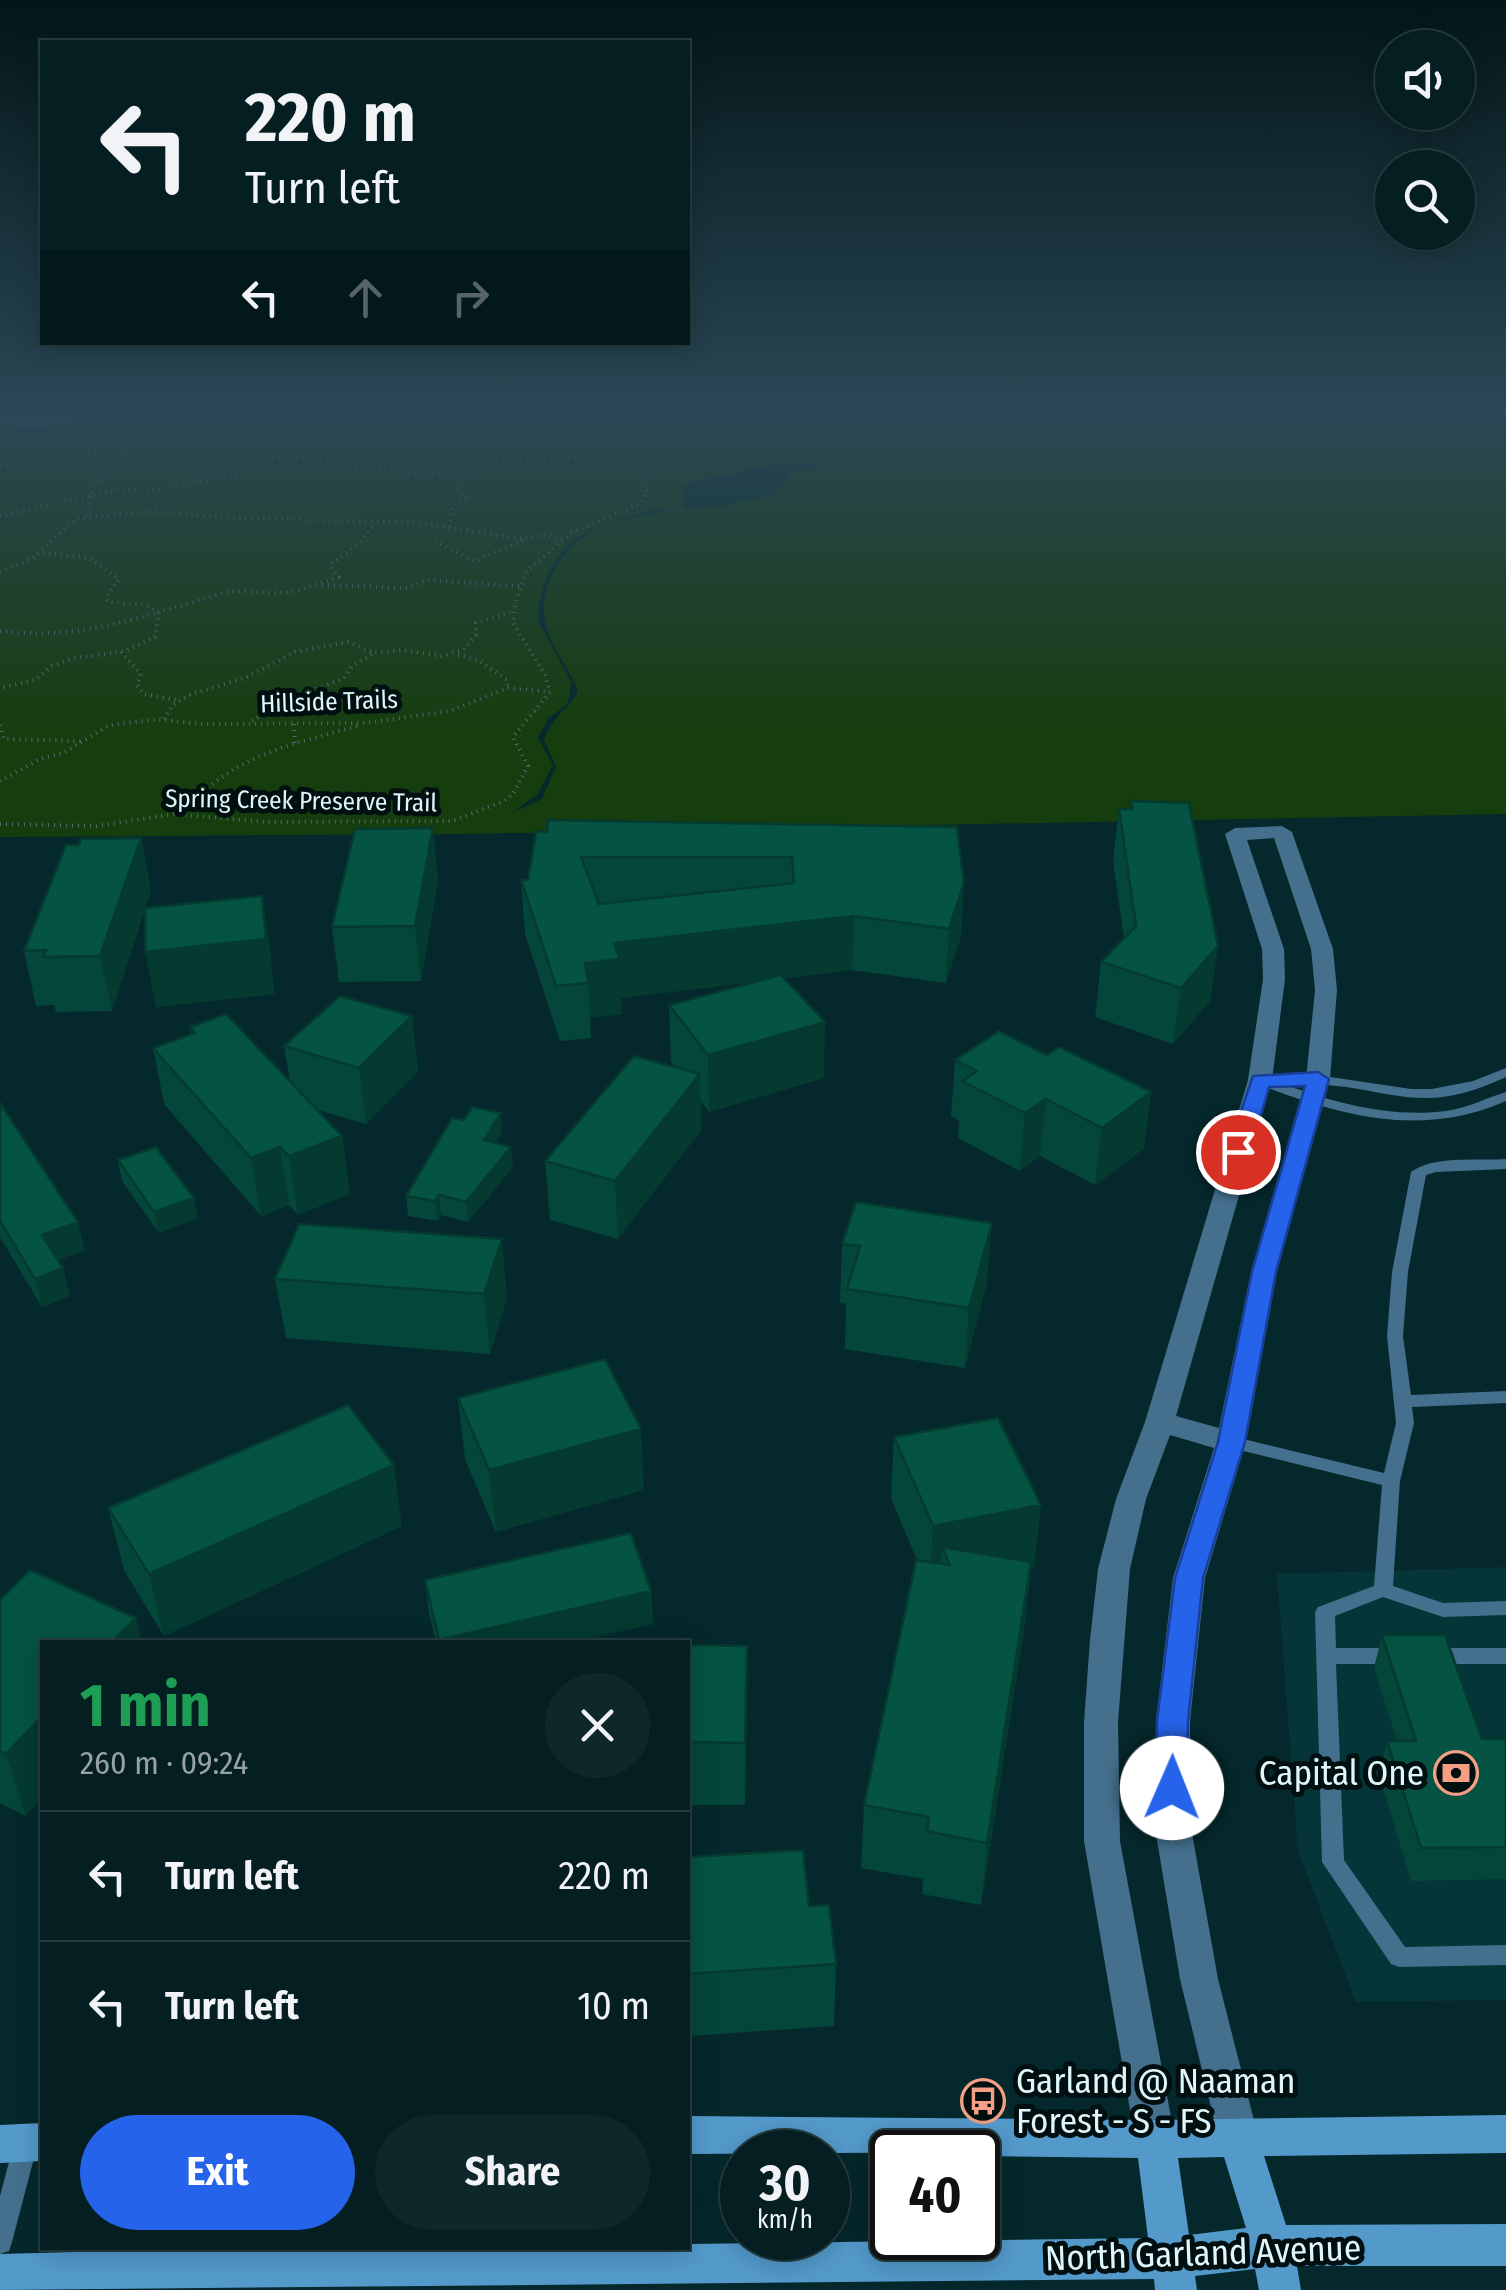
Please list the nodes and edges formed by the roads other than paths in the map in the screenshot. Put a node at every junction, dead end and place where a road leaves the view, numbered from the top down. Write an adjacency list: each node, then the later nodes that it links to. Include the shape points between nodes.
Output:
1 (1506, 1072): 3 (lane, via 1442,1094)
2 (1260, 1080): 3 (lane); 3 (lane); 3 (street, via 1273,949 1235,834 1282,832 1322,949 1326,990); 8 (street)
3 (1316, 1090): 4 (lane, via 1374,1112 1434,1117 1472,1113); 9 (street, via 1264,1272)
4 (1506, 1096)
5 (1506, 1164): 7 (lane, via 1419,1172 1395,1336)
6 (1506, 1397): 7 (lane)
7 (1403, 1401): 10 (lane, via 1405,1423)
8 (1160, 1422): 9 (street); 19 (street, via 1114,1569 1101,1722 1102,1841)
9 (1231, 1442): 10 (lane); 18 (street, via 1189,1578 1172,1721 1172,1822 1199,1979)
10 (1391, 1481): 11 (lane)
11 (1383, 1590): 12 (lane, via 1443,1610); 13 (lane, via 1325,1612)
12 (1506, 1608)
13 (1327, 1656): 14 (lane); 15 (lane, via 1333,1862 1399,1956)
14 (1506, 1656)
15 (1506, 1955)
16 (690, 2134): 19 (main road)
17 (1506, 2134): 18 (main road)
18 (1238, 2136): 19 (main road); 23 (main road)
19 (1155, 2139): 24 (main road)
20 (23, 2143): 21 (lane)
21 (0, 2242)
22 (1506, 2245): 23 (main road, North Garland Avenue)
23 (1272, 2246): 24 (main road, North Garland Avenue); 27 (main road)
24 (1173, 2274): 26 (main road, North Garland Avenue)
25 (0, 2275): 26 (main road, North Garland Avenue, via 299,2266)
26 (631, 2278)
27 (1280, 2290)

